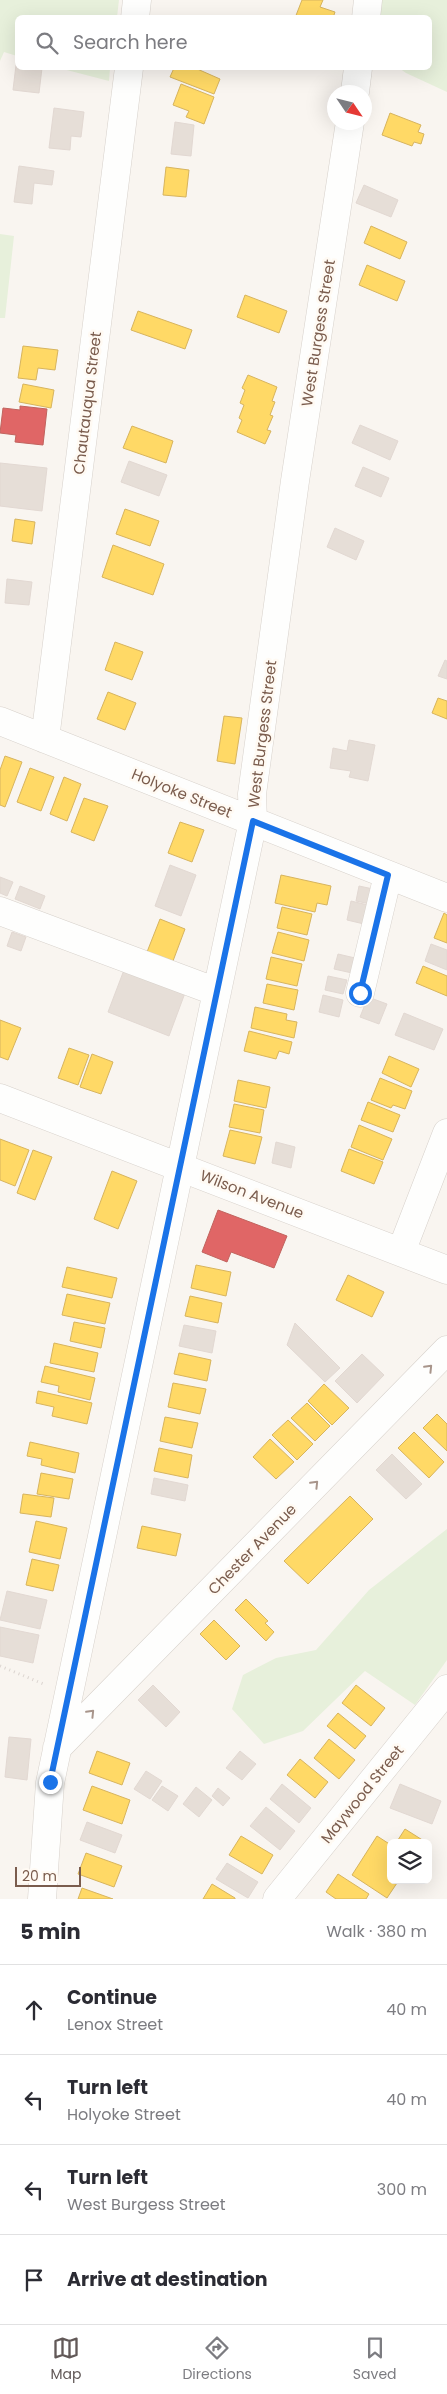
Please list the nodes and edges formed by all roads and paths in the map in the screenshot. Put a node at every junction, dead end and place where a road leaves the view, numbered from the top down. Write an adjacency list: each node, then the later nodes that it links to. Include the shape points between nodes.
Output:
1 (137, 0): 3 (street)
2 (368, 0): 4 (street)
3 (135, 15)
4 (366, 15)
5 (129, 70): 10 (street, Chautauqua Street)
6 (358, 70): 7 (street)
7 (356, 85)
8 (349, 130): 11 (street, West Burgess Street, via 252,794)
9 (0, 721): 10 (street, Holyoke Street)
10 (45, 739): 11 (street, Holyoke Street)
11 (253, 821): 12 (street, Holyoke Street); 15 (street, West Burgess Street)
12 (388, 875): 13 (street, Holyoke Street); 16 (street)
13 (447, 898)
14 (0, 911): 15 (street)
15 (217, 992): 19 (street, West Burgess Street)
16 (360, 993)
17 (0, 1098): 19 (street, Wilson Avenue)
18 (447, 1132): 20 (street)
19 (180, 1167): 20 (street, Wilson Avenue); 25 (street, West Burgess Street)
20 (401, 1252): 21 (street, Wilson Avenue)
21 (447, 1270)
22 (447, 1350): 26 (street, Chester Avenue, one-way to 22)
23 (0, 1666): 25 (path)
24 (447, 1689): 28 (street, Maywood Street)
25 (68, 1694): 26 (street, West Burgess Street)
26 (57, 1748): 27 (street, West Burgess Street, via 50,1782)
27 (42, 1899)
28 (277, 1899)

